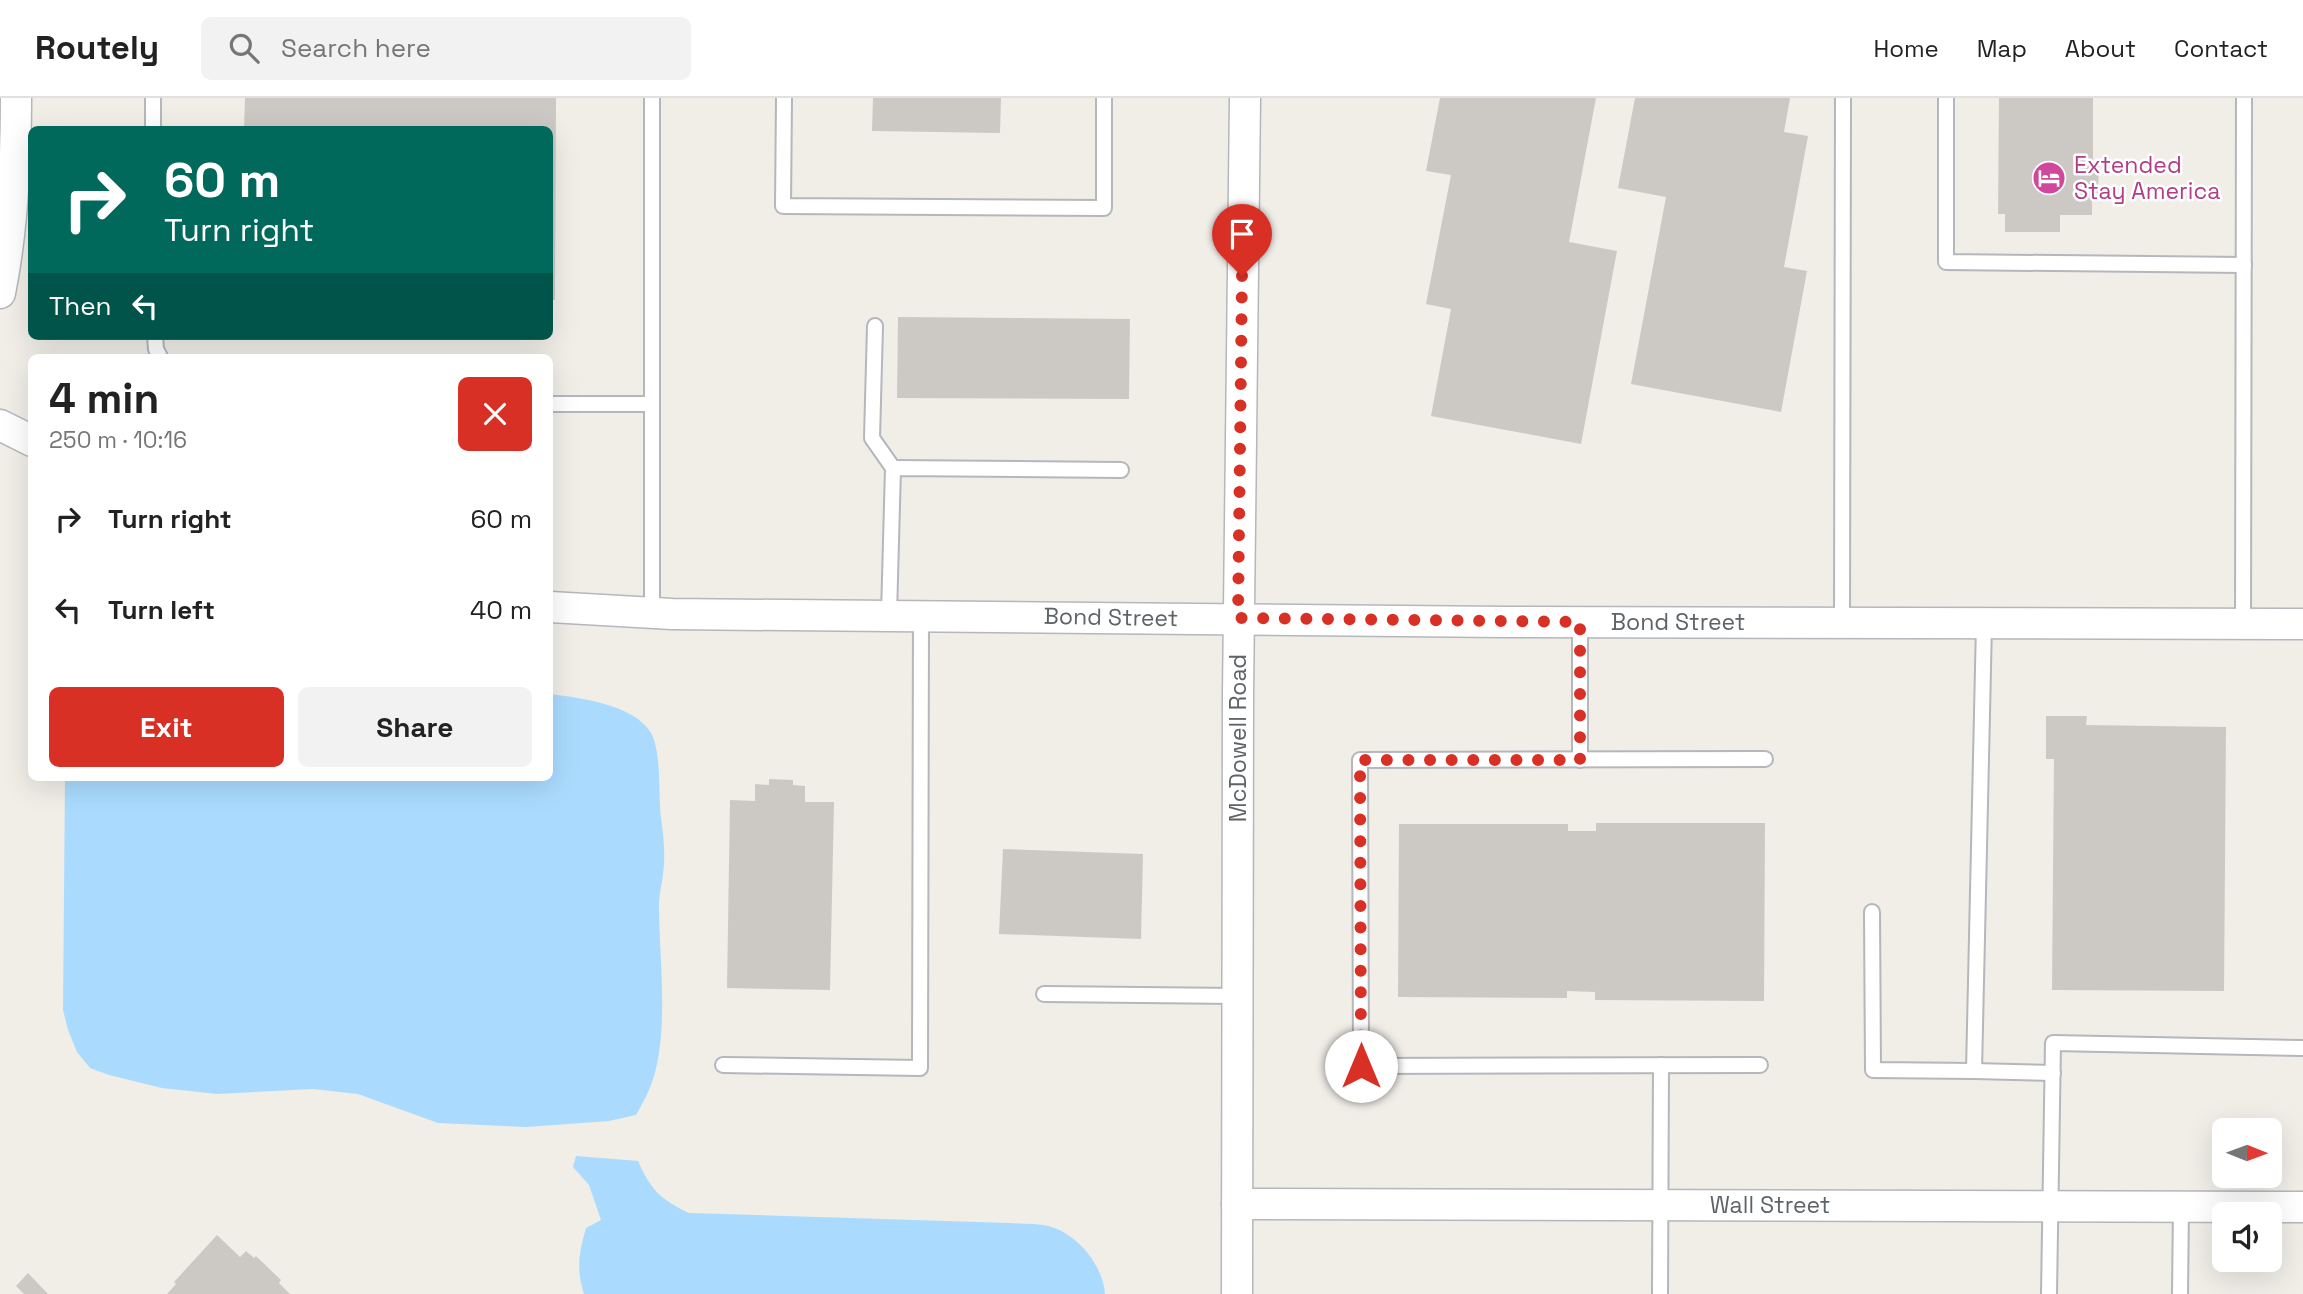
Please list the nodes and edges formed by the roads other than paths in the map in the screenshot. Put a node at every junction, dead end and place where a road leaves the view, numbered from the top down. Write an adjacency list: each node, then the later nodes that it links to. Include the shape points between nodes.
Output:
1 (16, 98): 12 (street, via 13,210)
2 (153, 98): 10 (lane)
3 (652, 98): 15 (lane)
4 (784, 98): 5 (lane, via 783,206 1090,208 1104,208)
5 (1104, 98)
6 (1245, 98): 24 (street, McDowell Road)
7 (1843, 98): 26 (lane)
8 (1946, 98): 11 (lane, via 1946,262)
9 (2244, 98): 11 (lane)
10 (153, 126)
11 (2244, 265): 28 (lane)
12 (0, 293)
13 (875, 326): 18 (lane, via 872,438)
14 (553, 404): 15 (lane)
15 (652, 404): 21 (lane)
16 (0, 425): 17 (street)
17 (28, 439)
18 (893, 468): 19 (lane); 22 (lane)
19 (1121, 470)
20 (553, 607): 21 (street, Bond Street)
21 (652, 613): 22 (street, Bond Street)
22 (889, 615): 23 (street, Bond Street)
23 (921, 615): 24 (street, Bond Street); 36 (lane, via 920,1068)
24 (1238, 618): 25 (street, Bond Street); 34 (street, McDowell Road)
25 (1580, 622): 26 (street, Bond Street); 31 (lane)
26 (1842, 622): 27 (street, Bond Street)
27 (1984, 624): 28 (street, Bond Street); 39 (lane)
28 (2243, 624): 29 (street, Bond Street)
29 (2303, 624)
30 (1765, 759): 31 (lane)
31 (1580, 760): 37 (lane, via 1360,760 1361,1066)
32 (1872, 912): 39 (lane, via 1873,1070)
33 (1044, 994): 34 (lane)
34 (1237, 996): 41 (street, McDowell Road)
35 (2303, 1048): 40 (lane, via 2053,1043)
36 (723, 1065)
37 (1661, 1065): 38 (lane); 42 (lane)
38 (1760, 1065)
39 (1974, 1071): 40 (lane)
40 (2053, 1073): 43 (lane)
41 (1237, 1204): 42 (street, Wall Street); 46 (street, McDowell Road)
42 (1662, 1205): 43 (street, Wall Street); 47 (lane)
43 (2050, 1206): 44 (street, Wall Street); 48 (lane)
44 (2181, 1206): 45 (street, Wall Street); 49 (lane)
45 (2303, 1207)
46 (1237, 1294)
47 (1660, 1294)
48 (2049, 1294)
49 (2180, 1294)

